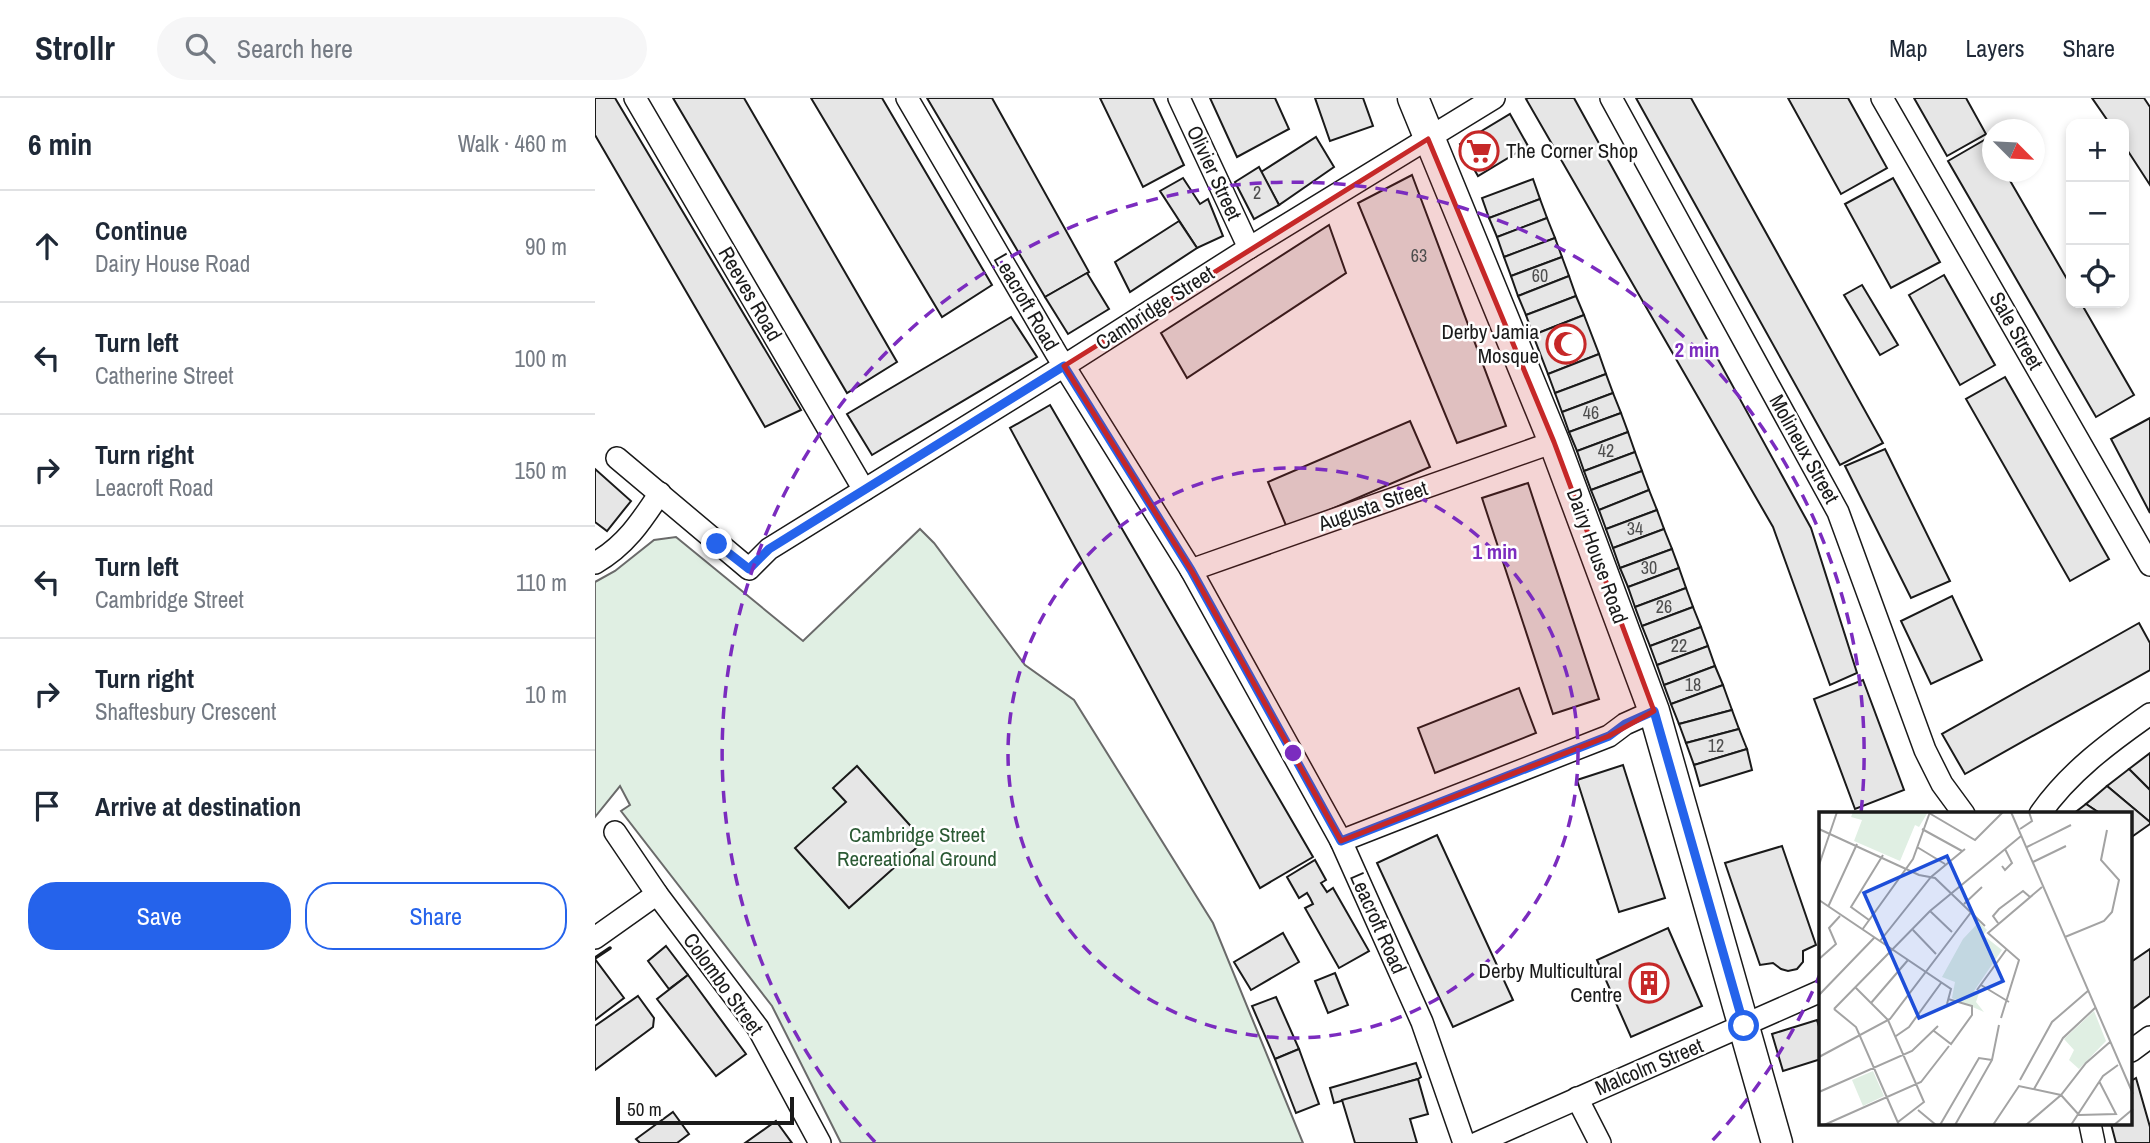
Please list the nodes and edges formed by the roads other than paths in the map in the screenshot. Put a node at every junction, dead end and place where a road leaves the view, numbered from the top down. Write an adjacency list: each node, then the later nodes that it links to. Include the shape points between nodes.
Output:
1 (635, 98): 13 (street, Reeves Road)
2 (907, 98): 10 (street, Leacroft Road)
3 (1179, 98): 9 (street, Olivier Street)
4 (1413, 98): 8 (street, Dairy House Road)
5 (1494, 98): 8 (street, Cambridge Street)
6 (1611, 98): 20 (street, Molineux Street, via 1838,512 1925,750)
7 (1882, 98): 16 (street, Sale Street)
8 (1428, 139): 9 (street, Cambridge Street); 11 (street, Dairy House Road)
9 (1249, 248): 10 (street, Cambridge Street)
10 (1064, 366): 13 (street, Cambridge Street); 17 (street, Leacroft Road)
11 (1554, 442): 17 (street, Augusta Street); 18 (street, Dairy House Road)
12 (617, 458): 14 (street)
13 (864, 490): 14 (street, Cambridge Street, via 769,549 749,569)
14 (660, 493): 15 (street, via 626,541)
15 (595, 563)
16 (2150, 565)
17 (1191, 570): 23 (street, Leacroft Road)
18 (1654, 711): 23 (street, via 1609,736); 27 (street, Dairy House Road)
19 (2150, 714): 21 (street, via 2091,759)
20 (1963, 812)
21 (2041, 812)
22 (615, 832): 24 (street, Colombo Street)
23 (1341, 841): 32 (street, Leacroft Road, via 1422,1022)
24 (657, 894): 25 (street); 31 (street, Colombo Street, via 758,1028)
25 (595, 938)
26 (1819, 992): 27 (street, Malcolm Street)
27 (1744, 1026): 30 (street, Malcolm Street); 35 (street, Dairy House Road)
28 (2150, 1037): 29 (street)
29 (2133, 1050)
30 (1577, 1098): 33 (street, Malcolm Street); 34 (street)
31 (820, 1143)
32 (1464, 1143)
33 (1477, 1143)
34 (1600, 1143)
35 (1776, 1143)

